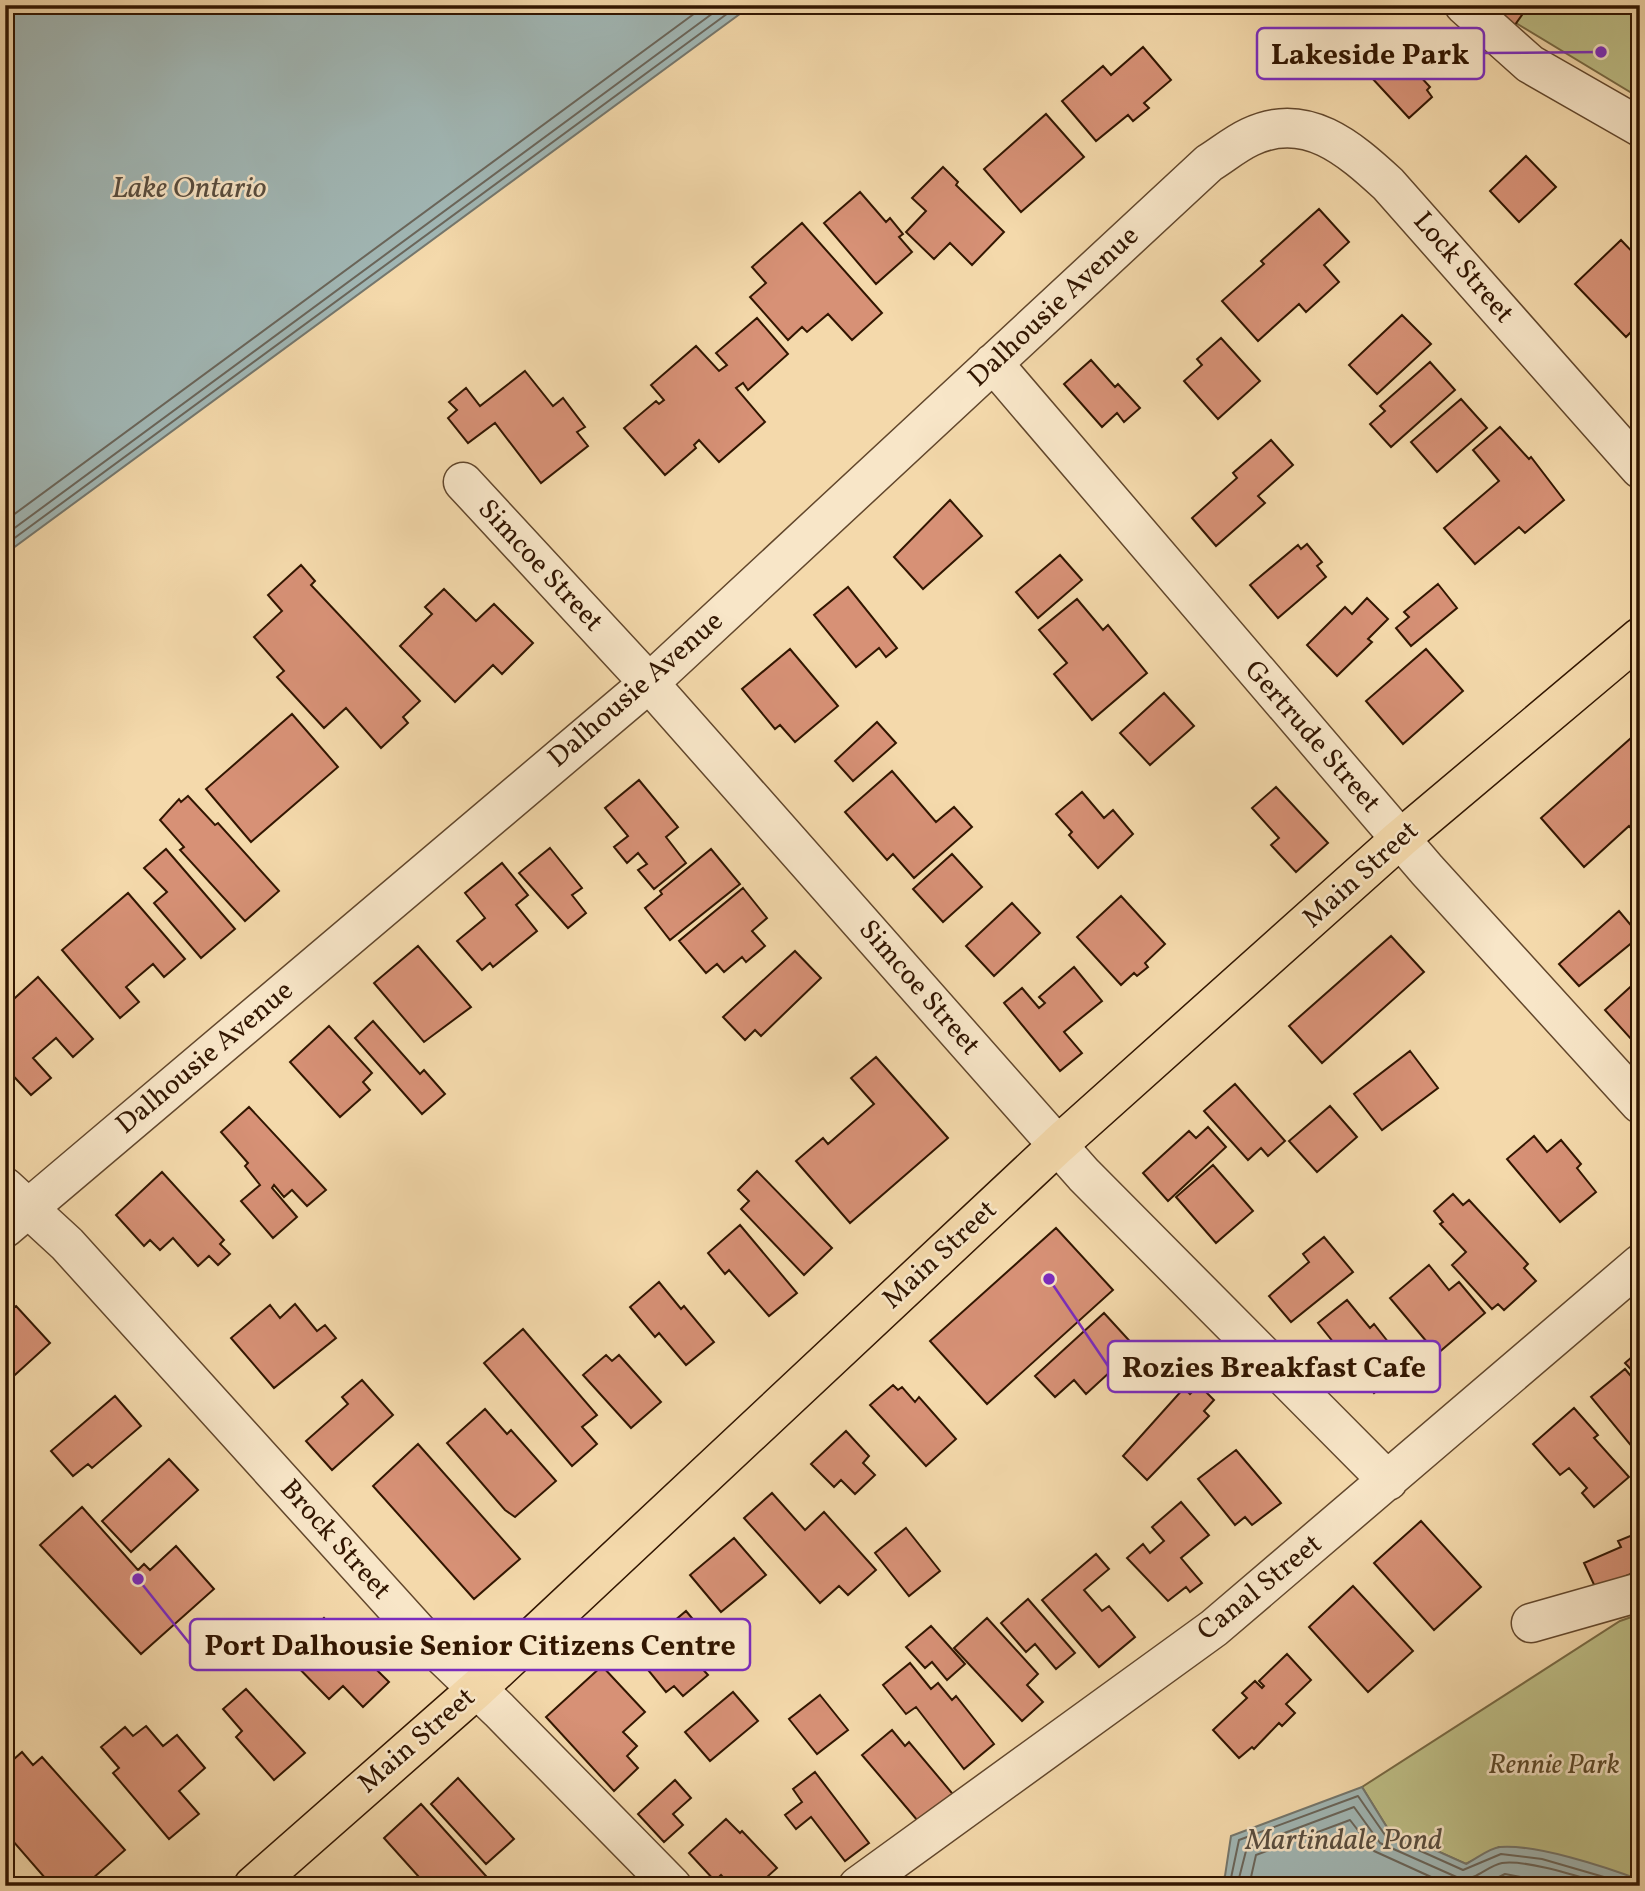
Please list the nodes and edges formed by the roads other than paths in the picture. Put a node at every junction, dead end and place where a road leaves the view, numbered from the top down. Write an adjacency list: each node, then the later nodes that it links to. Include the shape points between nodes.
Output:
1 (1464, 5): 2 (street, via 1530,64)
2 (1640, 127)
3 (1251, 136): 4 (street, Dalhousie Avenue, via 1209,163); 5 (street, Lock Street, via 1284,129 1315,132 1346,145 1388,184)
4 (993, 363): 8 (street, Dalhousie Avenue); 9 (street, Gertrude Street)
5 (1640, 469)
6 (463, 482): 8 (street, Simcoe Street)
7 (1640, 638): 9 (main road, Main Street)
8 (649, 683): 11 (street, Simcoe Street); 12 (street, Dalhousie Avenue)
9 (1400, 839): 10 (street, Gertrude Street); 11 (main road, Main Street)
10 (1640, 1104)
11 (1058, 1145): 14 (street, Simcoe Street); 17 (main road, Main Street)
12 (13, 1208): 17 (street, Brock Street, via 67,1244 420,1634)
13 (1640, 1264): 14 (street, Canal Street)
14 (1388, 1481): 20 (street, Canal Street, via 1214,1628)
15 (1640, 1592): 16 (street)
16 (1531, 1623)
17 (478, 1688): 18 (main road, Main Street); 19 (street, Brock Street)
18 (253, 1886)
19 (672, 1886)
20 (858, 1886)

